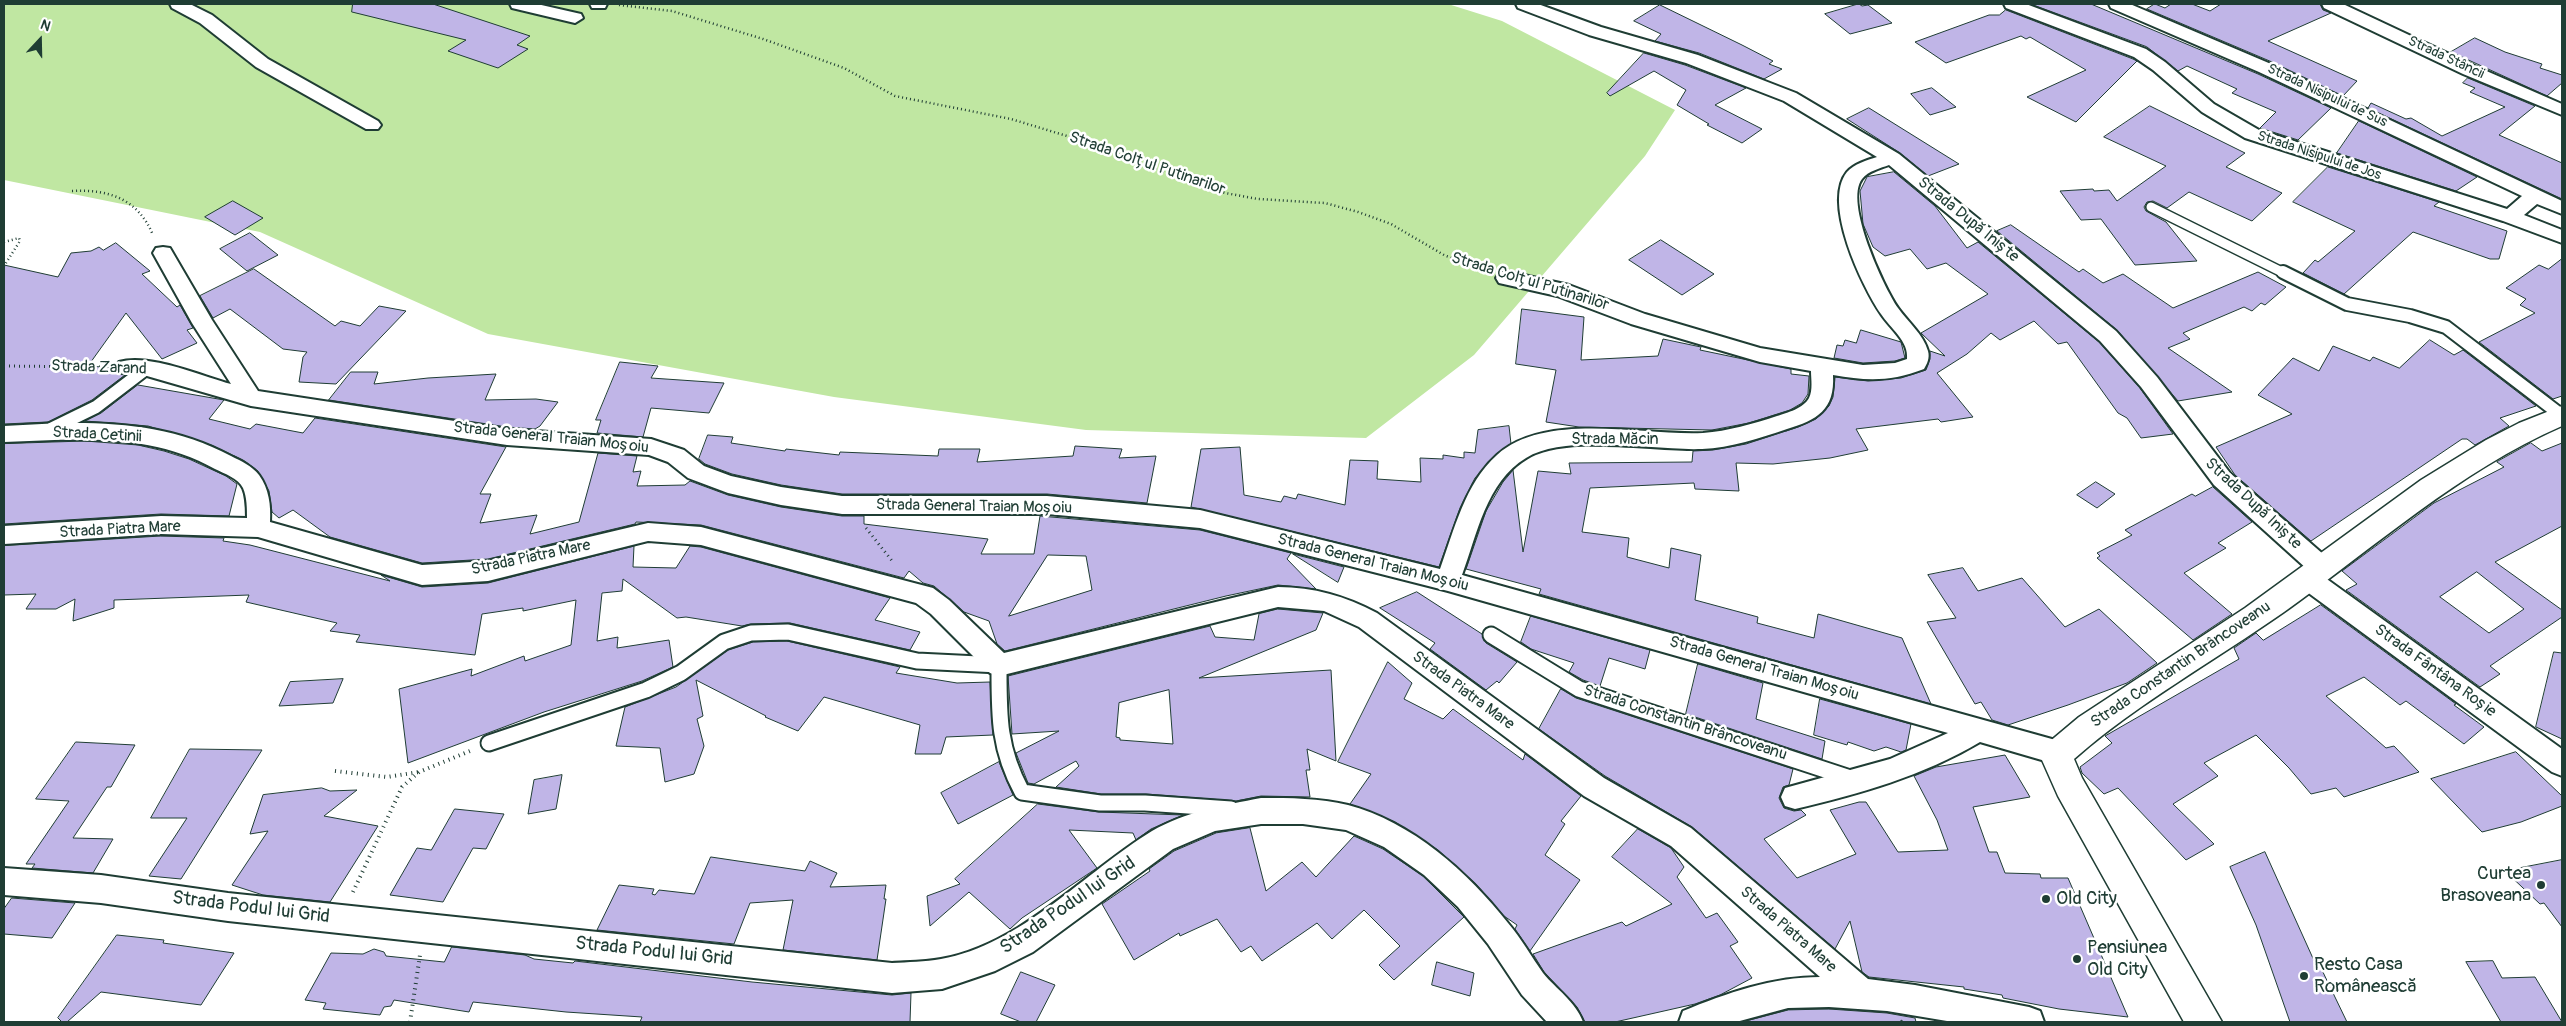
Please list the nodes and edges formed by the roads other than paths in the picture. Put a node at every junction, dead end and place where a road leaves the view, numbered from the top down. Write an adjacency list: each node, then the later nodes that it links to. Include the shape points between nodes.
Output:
1 (178, 4): 9 (street, via 206,19 262,63)
2 (518, 4): 7 (street)
3 (1524, 4): 10 (street, Strada După Iniște, via 1595,31 1692,59 1790,97)
4 (2012, 4): 14 (street, Strada Nisipului de Jos, via 2140,54 2208,108 2252,134)
5 (2117, 4): 11 (street, Strada Nisipului de Sus, via 2282,76)
6 (2330, 4): 8 (street, Strada Stâncii)
7 (575, 18)
8 (2562, 110)
9 (372, 125)
10 (1892, 158): 18 (street, Strada Colțul Putinarilor, via 1853,176 1847,193 1850,219 1887,307 1917,348 1919,358 1916,364 1897,371 1863,374); 26 (street, Strada După Iniște, via 2108,336 2150,382 2204,458)
11 (2535, 195): 13 (street, Strada Nisipului de Sus); 14 (street)
12 (2151, 207): 21 (lane, via 2347,304 2410,316 2446,327)
13 (2562, 208)
14 (2510, 217): 15 (street, Strada Nisipului de Jos)
15 (2562, 237)
16 (163, 253): 20 (street)
17 (1506, 278): 18 (street, Strada Colțul Putinarilor, via 1562,290 1638,319 1751,353)
18 (1821, 367): 27 (street, Strada Măcin, via 1823,389 1816,406 1797,418 1771,427 1704,441 1579,439 1546,442 1519,450 1499,466 1485,485)
19 (137, 368): 20 (street, Strada Zarand); 22 (lane, via 82,415)
20 (251, 398): 27 (street, Strada General Traian Moșoiu, via 507,437 651,447 676,456 696,472 728,484 842,505 1047,505 1200,519)
21 (2561, 415): 26 (street, Strada Constantin Brâncoveanu, via 2515,435 2472,460)
22 (45, 432): 23 (street, Strada Cetinii); 24 (street, Strada Cetinii, via 131,434 180,444 216,458 248,478 260,506)
23 (4, 434)
24 (258, 528): 25 (street, Strada Piatra Mare, via 161,525); 29 (street, Strada Piatra Mare, via 422,575 488,571 648,532 701,536 924,595)
25 (4, 535)
26 (2315, 573): 32 (street, Strada Constantin Brâncoveanu, via 2090,726); 33 (street, Strada Fântâna Roșie)
27 (1448, 580): 30 (street, Strada General Traian Moșoiu)
28 (1491, 635): 34 (lane, Strada Constantin Brâncoveanu, via 1580,689)
29 (999, 665): 31 (lane, Strada Piatra Mare, via 926,662 789,632 767,631 742,635 719,644 668,680); 36 (lane, Strada Podul lui Grid, via 998,720 1003,752 1022,792 1100,803); 38 (street, Strada Piatra Mare, via 1278,597 1306,596 1348,608 1594,788 1681,836)
30 (1978, 730): 32 (street, Strada General Traian Moșoiu); 34 (street, via 1935,754)
31 (489, 743)
32 (2059, 753): 42 (street, via 2058,760 2068,786)
33 (2562, 764)
34 (1860, 782): 35 (street)
35 (1795, 797)
36 (1261, 811): 37 (street, Strada Podul lui Grid, via 1213,819 1163,840 1022,942 984,961 942,974 892,978 228,907 101,889); 39 (street, Strada Podul lui Grid, via 1348,818 1394,838 1434,866 1468,897 1499,934 1533,984)
37 (4, 882)
38 (1860, 992): 40 (street, via 1798,992 1731,1008); 41 (street)
39 (1568, 1022)
40 (1694, 1022)
41 (2029, 1022)
42 (2204, 1022)

